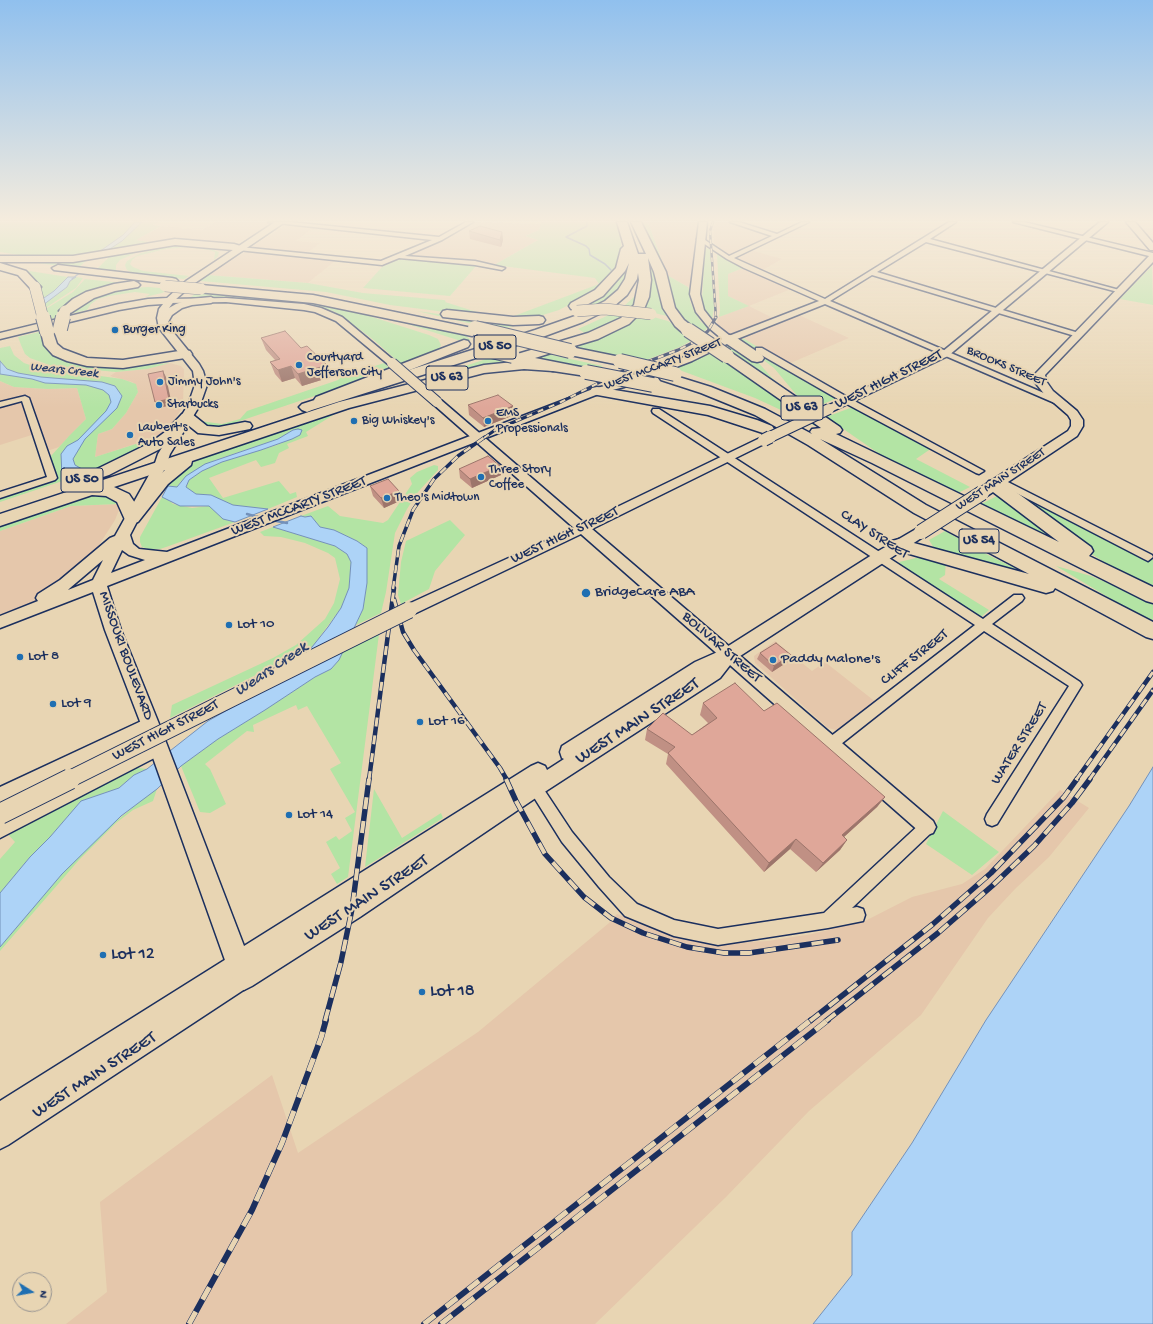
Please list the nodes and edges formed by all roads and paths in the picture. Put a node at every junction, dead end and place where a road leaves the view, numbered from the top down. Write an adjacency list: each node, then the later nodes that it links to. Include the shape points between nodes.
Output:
1 (32, 284): 41 (highway, bridge, via 46,332 51,345 58,352 72,358 101,364 124,364)
2 (159, 284): 41 (highway, bridge, via 106,290 83,298 65,311 60,329 61,344 78,356)
3 (175, 284): 19 (highway, US 54, bridge)
4 (188, 284): 21 (main road, via 183,290 185,296)
5 (188, 284): 22 (main road)
6 (188, 284): 26 (main road, via 171,293)
7 (608, 284): 28 (highway, via 599,293 578,305)
8 (628, 284): 51 (highway, US 50, via 617,298 596,312 540,333)
9 (638, 284): 49 (highway, US 50, via 627,299 602,316 557,334)
10 (645, 284): 39 (highway, via 640,306 625,321 593,336 526,357)
11 (663, 284): 30 (highway, via 669,308)
12 (696, 284): 34 (main road, via 695,294 699,310 712,326)
13 (787, 284): 23 (street, BROOKS STREET)
14 (854, 284): 23 (street, WEST MCCARTY STREET)
15 (908, 284): 27 (street)
16 (1032, 284): 27 (street, WEST HIGH STREET)
17 (1092, 284): 20 (street)
18 (1127, 284): 20 (main road)
19 (204, 287): 24 (highway, US 54); 25 (highway, US 54, via 306,293)
20 (1120, 291): 32 (main road)
21 (211, 300): 22 (street); 29 (main road, via 192,302 176,308 169,313); 56 (street, BOLIVAR STREET, bridge, via 304,307 331,314)
22 (169, 301): 26 (main road); 29 (main road, via 164,309)
23 (826, 301): 34 (street, WEST MCCARTY STREET); 38 (street, BROOKS STREET)
24 (338, 303): 31 (highway, US 54); 36 (highway)
25 (367, 304): 28 (highway, via 517,321); 31 (highway, US 54)
26 (119, 307): 29 (main road, MISSOURI BOULEVARD, via 146,307 153,310); 33 (main road)
27 (999, 311): 32 (street); 38 (street, WEST HIGH STREET)
28 (552, 315): 30 (highway, US 63, bridge, via 606,308 651,314); 36 (highway, US 63)
29 (163, 323): 35 (main road, MISSOURI BOULEVARD)
30 (684, 326): 53 (highway, US 63, bridge, via 727,356)
31 (474, 330): 44 (highway, US 54, via 615,363)
32 (1078, 334): 43 (main road)
33 (0, 336)
34 (729, 339): 46 (main road, WEST MCCARTY STREET, via 688,359); 53 (highway, via 774,372 789,393)
35 (173, 340): 40 (main road, MISSOURI BOULEVARD); 41 (highway)
36 (464, 344): 39 (highway, bridge); 51 (highway, US 63, via 440,348)
37 (760, 350): 47 (street)
38 (945, 354): 45 (street, BROOKS STREET); 47 (street, WEST HIGH STREET)
39 (516, 357): 42 (highway)
40 (189, 359): 41 (highway); 54 (main road, MISSOURI BOULEVARD, via 198,371 201,385)
41 (146, 360)
42 (553, 367): 44 (highway, US 63, bridge); 49 (highway, US 63, via 524,365 484,369)
43 (1040, 374): 45 (street); 50 (main road, WEST MAIN STREET, via 1044,387)
44 (664, 378): 57 (highway, US 63); 61 (highway, US 54, via 752,402)
45 (1023, 388): 50 (street, BROOKS STREET)
46 (597, 391): 56 (main road, WEST MCCARTY STREET); 57 (highway, via 710,411 752,423 806,446)
47 (846, 400): 53 (street, WEST HIGH STREET); 62 (street)
48 (0, 405): 66 (street, via 25,398 52,478)
49 (344, 405): 58 (highway, US 50)
50 (1064, 405): 64 (main road, WEST MAIN STREET, via 1077,420 1078,426 1073,433)
51 (307, 407): 55 (highway, US 50)
52 (656, 411): 59 (street, CLAY STREET)
53 (825, 416): 59 (street, WEST HIGH STREET, bridge, via 764,440); 61 (highway, US 63)
54 (187, 417): 55 (highway, via 203,430 219,431); 60 (main road, MISSOURI BOULEVARD); 63 (highway, via 156,446)
55 (246, 426): 60 (highway, US 50)
56 (477, 437): 70 (street, BOLIVAR STREET); 73 (main road, WEST MCCARTY STREET)
57 (827, 451): 80 (highway, US 54, via 920,509)
58 (197, 453): 60 (highway, US 50); 68 (highway, via 162,481)
59 (728, 458): 70 (street, WEST HIGH STREET); 74 (street, CLAY STREET)
60 (162, 460): 63 (highway, US 50); 65 (highway, US 50); 68 (main road, MISSOURI BOULEVARD)
61 (878, 460): 76 (highway, US 54)
62 (979, 471)
63 (97, 475): 67 (highway, US 50)
64 (992, 486): 72 (main road, WEST MAIN STREET, bridge); 75 (street); 76 (highway)
65 (89, 490): 68 (highway, via 109,492 123,498); 69 (highway, US 50)
66 (0, 495)
67 (0, 507)
68 (132, 518): 71 (main road, MISSOURI BOULEVARD)
69 (0, 520)
70 (582, 528): 84 (street, BOLIVAR STREET); 91 (street, WEST HIGH STREET, bridge, via 408,610)
71 (123, 534): 73 (main road, via 126,546 134,552); 77 (main road, MISSOURI BOULEVARD); 81 (main road, via 66,584)
72 (899, 545): 74 (main road, WEST MAIN STREET); 80 (highway)
73 (171, 557): 77 (main road, WEST MCCARTY STREET)
74 (880, 557): 82 (street, CLAY STREET); 84 (main road, WEST MAIN STREET)
75 (1148, 557)
76 (1122, 581): 78 (highway, US 54)
77 (99, 585): 81 (main road, WEST MCCARTY STREET); 86 (main road, MISSOURI BOULEVARD, via 113,630)
78 (1147, 594)
79 (1018, 598): 82 (street, CLIFF STREET)
80 (1088, 598): 83 (highway, US 54)
81 (7, 620)
82 (984, 625): 85 (street, CLAY STREET); 87 (street, CLIFF STREET)
83 (1144, 627)
84 (728, 655): 87 (street, BOLIVAR STREET); 89 (main road, WEST MAIN STREET, via 714,673)
85 (1076, 685): 92 (street, WATER STREET)
86 (150, 724): 88 (main road, MISSOURI BOULEVARD); 90 (street)
87 (831, 744): 93 (street, BOLIVAR STREET)
88 (158, 748): 94 (street); 97 (main road, MISSOURI BOULEVARD)
89 (532, 783): 96 (street, via 567,837 631,910 674,928 718,937); 97 (main road, WEST MAIN STREET, via 358,905)
90 (0, 796)
91 (0, 814)
92 (992, 819)
93 (927, 828): 96 (street)
94 (0, 829)
95 (857, 915): 96 (street)
96 (828, 920)
97 (241, 970): 98 (street, WEST MAIN STREET); 99 (street, WEST MAIN STREET)
98 (0, 1114)
99 (0, 1138)

